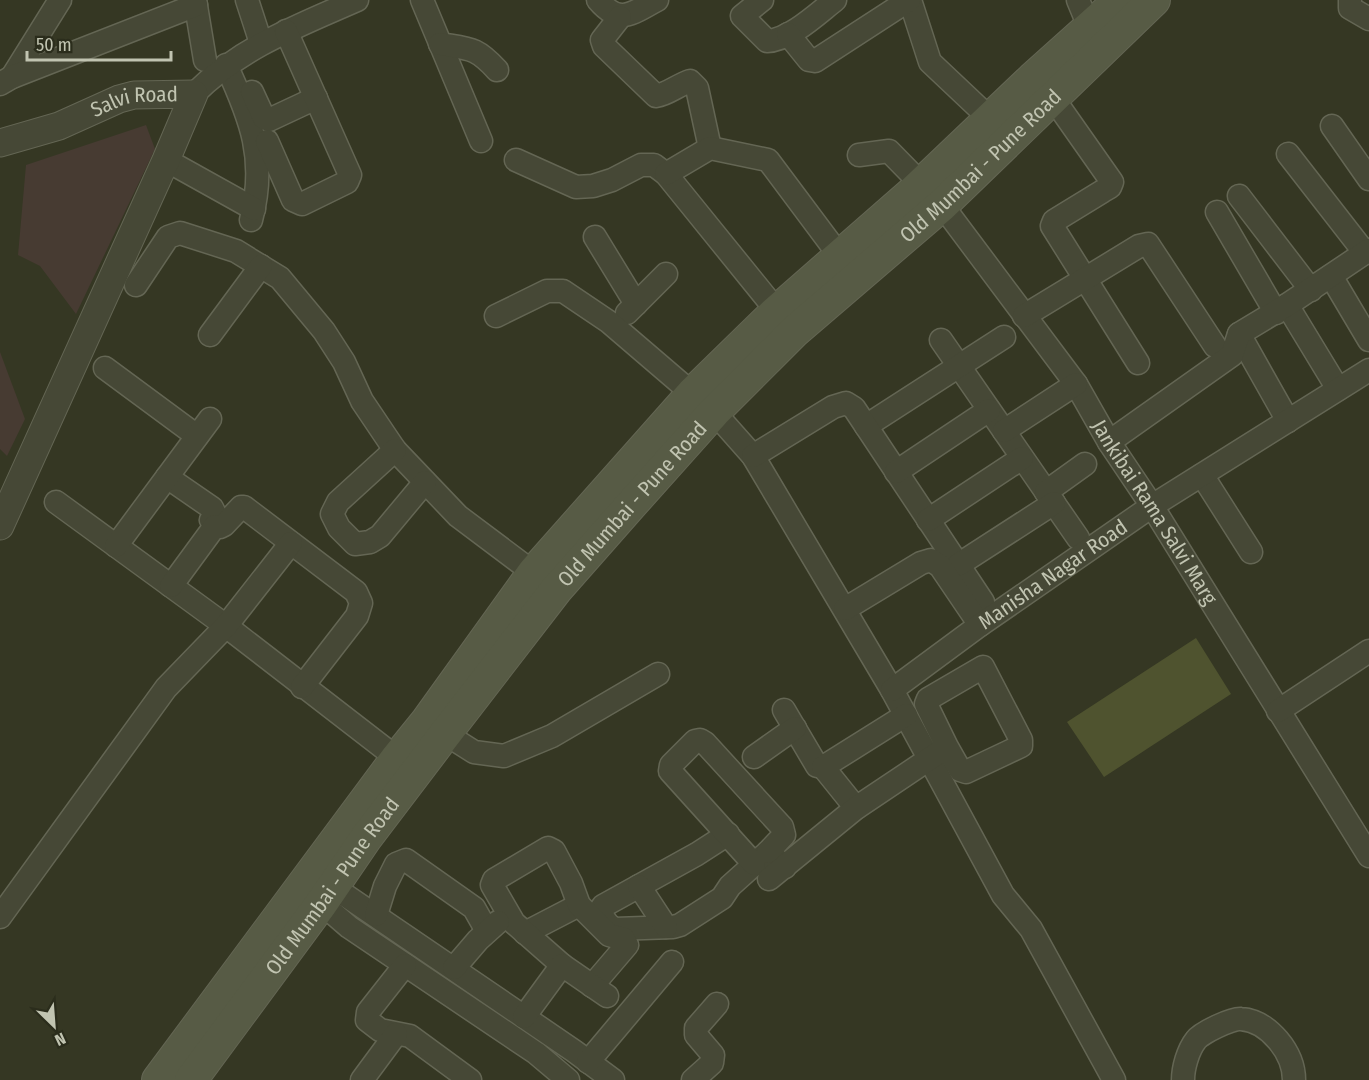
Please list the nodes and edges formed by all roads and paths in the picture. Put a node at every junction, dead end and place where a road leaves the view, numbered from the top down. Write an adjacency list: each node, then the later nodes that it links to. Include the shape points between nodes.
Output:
1 (60, 0): 27 (street)
2 (247, 0): 22 (street)
3 (357, 0): 16 (street, Salvi Road)
4 (422, 0): 23 (street)
5 (598, 0): 17 (street)
6 (657, 0): 17 (street)
7 (762, 0): 15 (street)
8 (835, 0): 21 (street)
9 (910, 0): 21 (street, via 815,61 808,60); 32 (street, via 930,62)
10 (1078, 0): 19 (street)
11 (1120, 0): 19 (main road, Old Mumbai - Pune Road)
12 (1155, 0): 25 (main road, Old Mumbai - Pune Road)
13 (1350, 0): 18 (street, via 1350,8)
14 (196, 3): 24 (street); 27 (street)
15 (736, 8): 21 (street, via 767,41)
16 (309, 10): 20 (street, Salvi Road)
17 (620, 17): 36 (street, via 602,40 604,46 656,96 690,81 697,88)
18 (1369, 19)
19 (1090, 29): 25 (main road, Old Mumbai - Pune Road)
20 (286, 31): 22 (street, Salvi Road); 30 (street)
21 (788, 34)
22 (261, 43): 24 (street, Salvi Road)
23 (440, 44): 26 (street, via 470,49 483,55); 34 (street)
24 (223, 61): 29 (street, Salvi Road); 30 (street, via 269,120); 39 (street, via 245,106 256,151 258,183 252,214)
25 (1071, 63): 28 (main road, Old Mumbai - Pune Road)
26 (497, 70)
27 (6, 80)
28 (1042, 88): 32 (main road, Old Mumbai - Pune Road); 53 (street, via 1112,182 1052,226)
29 (194, 94): 35 (street, Salvi Road, via 134,94 60,126); 39 (street)
30 (316, 98): 33 (street, via 350,175 347,183 302,204 293,200)
31 (1332, 126): 42 (street)
32 (1001, 128): 43 (main road, Old Mumbai - Pune Road)
33 (267, 141)
34 (481, 141)
35 (0, 143)
36 (710, 148): 41 (street); 50 (street, via 768,160)
37 (1288, 154): 47 (street)
38 (859, 155): 43 (street, Jankibai Rama Salvi Marg, via 889,151)
39 (166, 160): 91 (street)
40 (516, 160): 41 (street, via 576,187 612,180 641,165 654,165)
41 (666, 174): 60 (street)
42 (1369, 179)
43 (932, 194): 50 (main road, Old Mumbai - Pune Road); 59 (street, Jankibai Rama Salvi Marg)
44 (1239, 196): 55 (street)
45 (1217, 213): 57 (street)
46 (595, 237): 56 (street)
47 (1367, 252): 52 (street)
48 (1167, 254): 66 (street)
49 (261, 266): 54 (street, via 236,251 180,233 168,237); 62 (street); 79 (street, via 280,278 324,331 362,401)
50 (848, 267): 60 (main road, Old Mumbai - Pune Road)
51 (666, 274): 56 (street)
52 (1331, 276): 55 (street); 65 (street)
53 (1085, 278): 59 (street); 66 (street, via 1148,244); 67 (street)
54 (136, 285)
55 (1311, 290): 57 (street)
56 (636, 304): 61 (street)
57 (1281, 309): 66 (street); 72 (street)
58 (496, 316): 61 (street, via 554,290 563,291)
59 (1024, 316): 71 (street, Jankibai Rama Salvi Marg)
60 (785, 322): 73 (main road, Old Mumbai - Pune Road)
61 (613, 326): 73 (street)
62 (210, 335)
63 (1004, 337): 68 (street)
64 (941, 340): 68 (street)
65 (1369, 340)
66 (1229, 345): 75 (street); 78 (street)
67 (1138, 363)
68 (958, 366): 74 (street); 76 (street)
69 (105, 368): 85 (street, via 204,428)
70 (1369, 370): 72 (street, Manisha Nagar Road)
71 (1076, 384): 77 (street); 78 (street, Jankibai Rama Salvi Marg)
72 (1338, 389): 75 (street, Manisha Nagar Road)
73 (703, 403): 80 (street); 98 (main road, Old Mumbai - Pune Road)
74 (989, 410): 77 (street); 83 (street)
75 (1288, 421): 84 (street, Manisha Nagar Road)
76 (866, 426): 80 (street, via 846,403); 83 (street)
77 (1004, 431): 81 (street)
78 (1109, 442): 89 (street, Jankibai Rama Salvi Marg)
79 (395, 450): 86 (street); 86 (street, via 338,502 332,514 339,528 355,544 370,542 380,536)
80 (753, 456): 101 (street)
81 (1022, 458): 87 (street); 90 (street)
82 (1085, 465): 87 (street)
83 (896, 472): 90 (street)
84 (1202, 476): 89 (street, Manisha Nagar Road); 96 (street)
85 (167, 477): 92 (street, via 212,508); 95 (street)
86 (425, 482): 98 (street, via 458,516)
87 (1050, 497): 93 (street); 97 (street)
88 (56, 502): 95 (street)
89 (1152, 506): 103 (street, Manisha Nagar Road); 109 (street, Jankibai Rama Salvi Marg)
90 (928, 520): 97 (street)
91 (0, 526)
92 (215, 526): 94 (street, via 225,525 237,509 244,507); 99 (street)
93 (1078, 538)
94 (291, 543): 102 (street); 107 (street, via 356,592 361,603 357,616)
95 (116, 546): 99 (street)
96 (1251, 552)
97 (958, 565): 100 (street)
98 (545, 581): 111 (main road, Old Mumbai - Pune Road)
99 (171, 586): 102 (street)
100 (983, 602)
101 (845, 609): 103 (street, via 932,560 940,566); 108 (street)
102 (226, 626): 107 (street); 124 (street, via 166,688)
103 (973, 630): 105 (street); 108 (street, Manisha Nagar Road)
104 (1369, 651): 109 (street)
105 (983, 667): 112 (street, via 928,699); 112 (street, via 1021,746 966,772)
106 (658, 674): 111 (street, via 552,736 504,756 474,752)
107 (302, 687): 114 (street)
108 (892, 690): 110 (street)
109 (1278, 711): 118 (street, Jankibai Rama Salvi Marg)
110 (906, 715): 112 (street); 115 (street)
111 (436, 728): 114 (main road, Old Mumbai - Pune Road)
112 (939, 753): 116 (street); 144 (street, via 1003,895 1031,929)
113 (754, 757): 115 (street, via 790,719 817,766)
114 (406, 765): 121 (main road, Old Mumbai - Pune Road, via 366,838)
115 (823, 767): 116 (street)
116 (856, 808): 119 (street)
117 (728, 834): 119 (street); 119 (street, via 670,771 671,765 697,740 705,743 784,831); 120 (street)
118 (1369, 855)
119 (769, 866): 126 (street, via 730,886 717,903 680,925)
120 (639, 886): 126 (street); 126 (street, via 603,906 601,913 608,925 615,929)
121 (317, 887): 123 (street); 129 (street, via 348,927); 138 (main road, Old Mumbai - Pune Road)
122 (579, 905): 125 (street); 125 (street, via 554,851 548,848 494,880 492,885); 132 (street, via 609,935 624,939 627,945)
123 (376, 915): 127 (street, via 396,864 406,860 474,908); 131 (street)
124 (0, 917)
125 (518, 925): 127 (street, via 495,923); 130 (street)
126 (666, 927)
127 (487, 931): 131 (street)
128 (672, 962): 132 (street)
129 (405, 965): 135 (street, via 368,1012 367,1020 380,1030); 141 (street, via 537,1053)
130 (562, 965): 132 (street); 134 (street)
131 (454, 968): 134 (street)
132 (611, 999): 136 (street)
133 (717, 1004): 143 (street, via 696,1028 696,1035 713,1055 712,1064)
134 (524, 1017): 136 (street)
135 (396, 1034): 139 (street); 140 (street, via 410,1036)
136 (588, 1062): 142 (street)
137 (1186, 1077): 145 (street, via 1196,1040 1238,1018 1256,1022 1279,1039 1294,1070)
138 (173, 1078)
139 (362, 1080)
140 (470, 1080)
141 (568, 1080)
142 (613, 1080)
143 (693, 1080)
144 (1114, 1080)
145 (1294, 1080)

